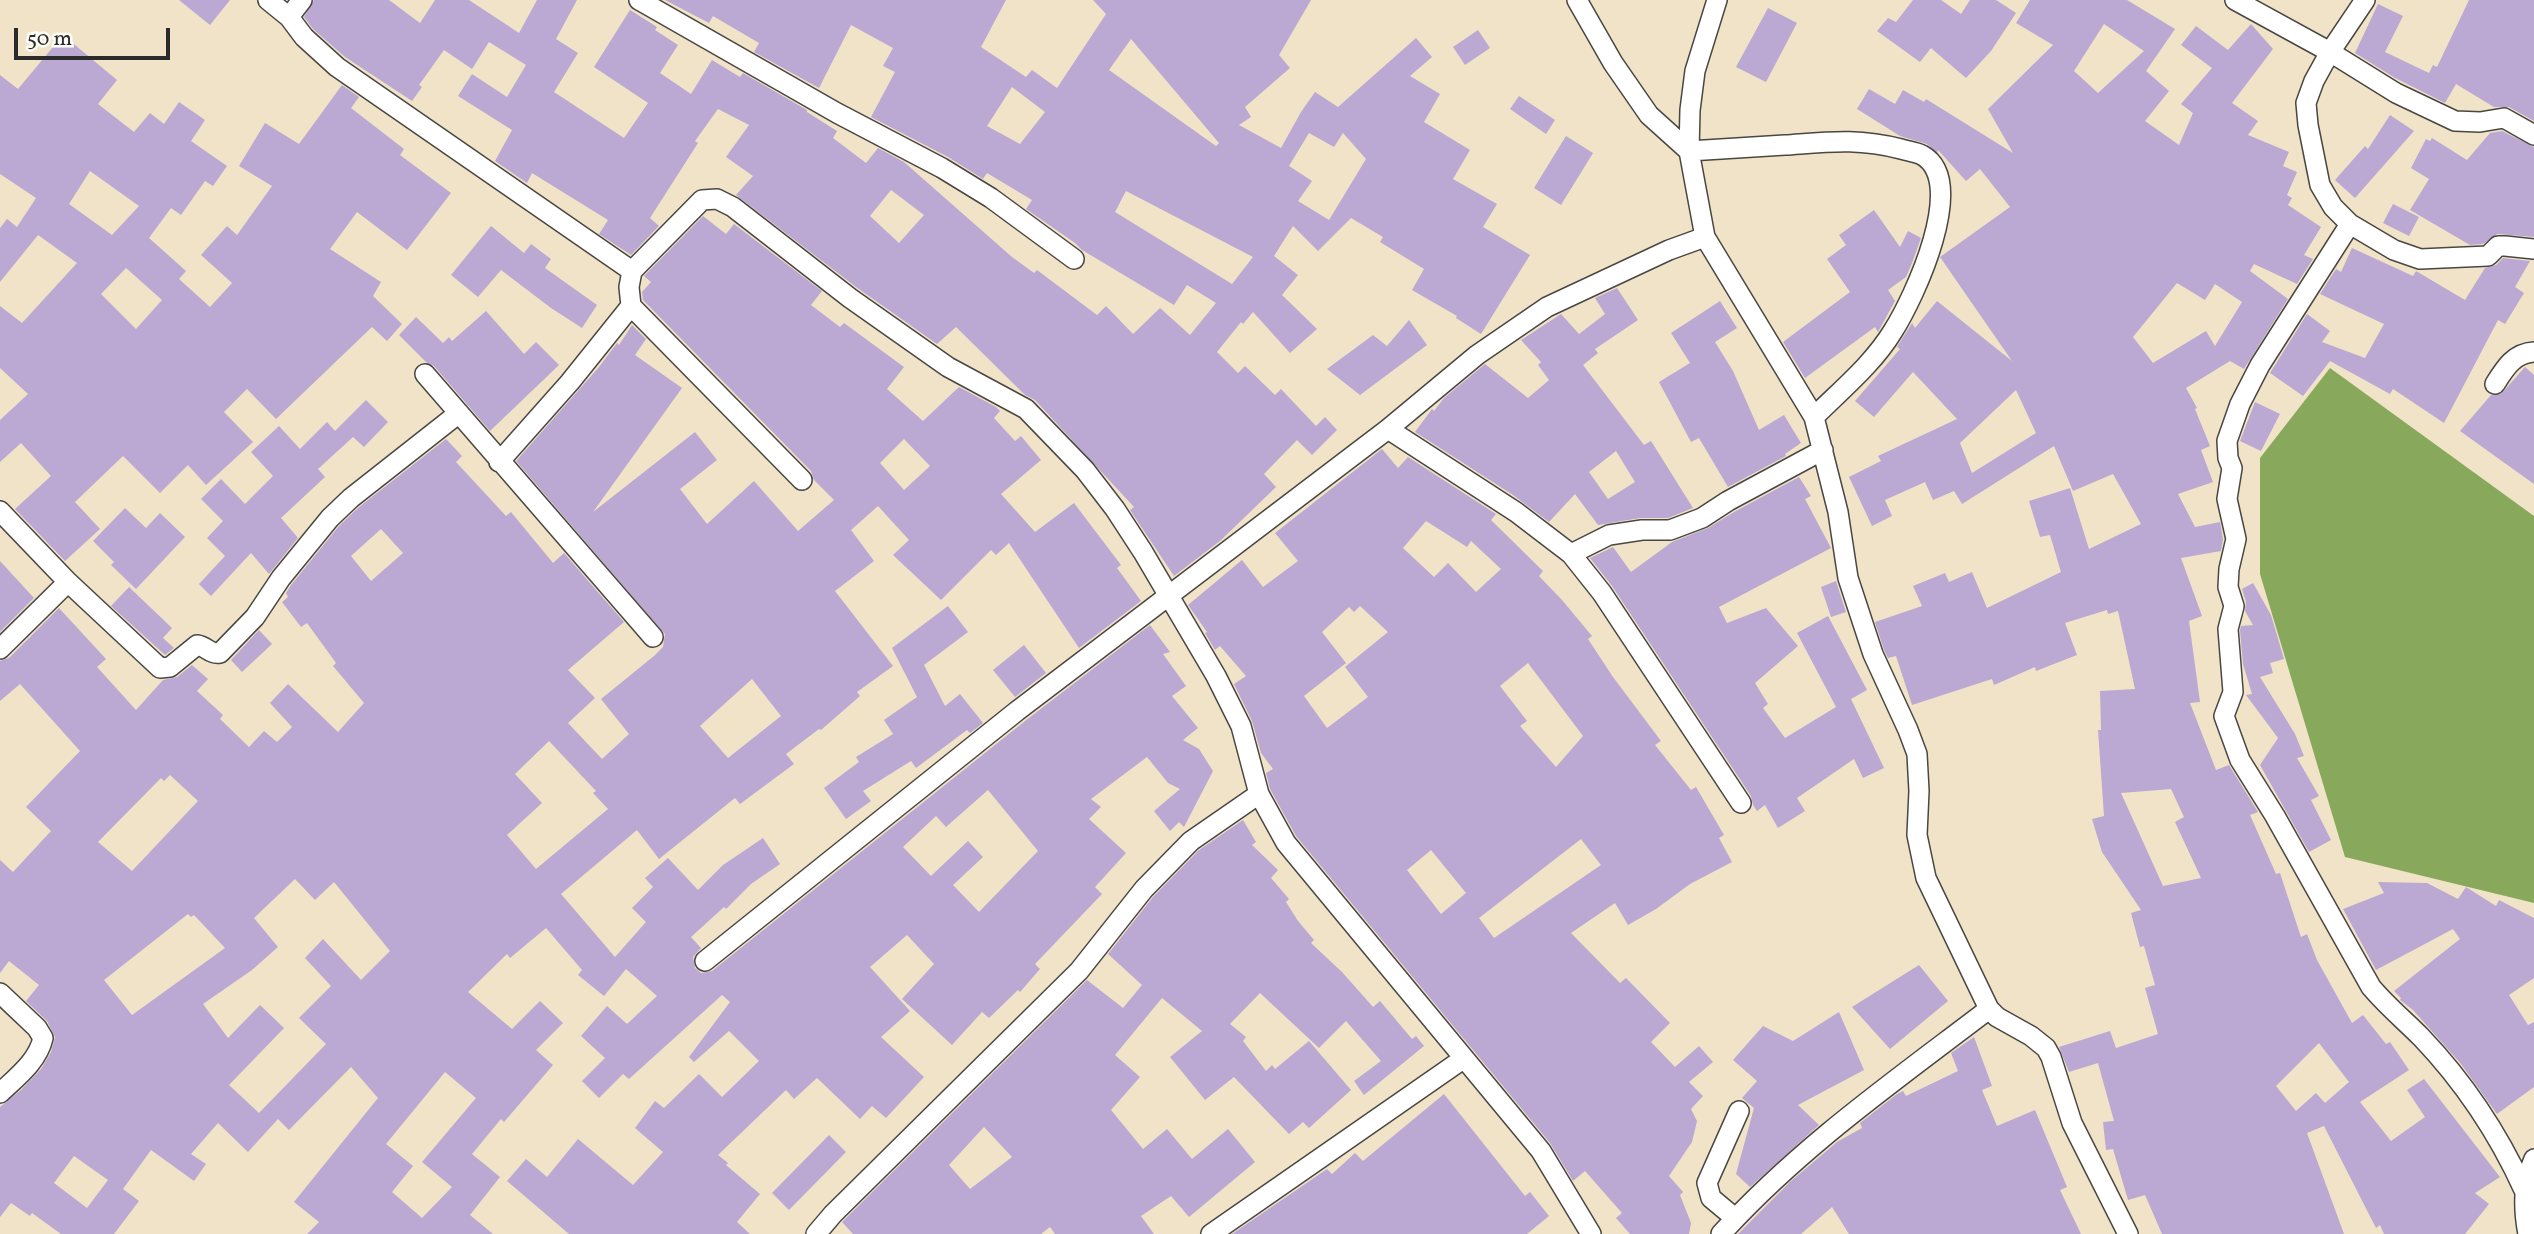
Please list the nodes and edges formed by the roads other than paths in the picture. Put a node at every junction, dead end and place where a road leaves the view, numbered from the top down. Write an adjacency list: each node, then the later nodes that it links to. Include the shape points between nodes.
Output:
1 (268, 0): 8 (street)
2 (302, 0): 8 (street)
3 (639, 0): 15 (street, via 942,168)
4 (1577, 0): 11 (street, via 1650,115)
5 (1717, 0): 11 (street, via 1695,71)
6 (2235, 0): 9 (street)
7 (2365, 0): 9 (street)
8 (289, 17): 16 (street, via 337,67)
9 (2330, 52): 10 (street, via 2396,93 2455,121 2504,118); 12 (street, via 2309,93 2308,125 2320,185)
10 (2534, 135)
11 (1689, 151): 13 (street); 22 (street, via 1845,140 1923,155 1938,173 1938,222 1916,288 1893,332 1867,365)
12 (2350, 224): 14 (street, via 2393,250 2420,259 2488,256 2498,246); 42 (street, via 2260,365 2227,442 2232,468 2227,499 2236,539 2228,587 2234,606 2228,629 2233,692 2224,716 2240,760 2371,987 2422,1038 2474,1101)
13 (1705, 237): 22 (street); 23 (street, via 1547,307 1477,355)
14 (2534, 249)
15 (1074, 260)
16 (632, 271): 17 (street); 30 (street, via 702,200 717,199 733,207 948,367 1026,409 1085,470)
17 (631, 306): 25 (street); 26 (street)
18 (2534, 352): 20 (street, via 2515,358)
19 (425, 374): 21 (street)
20 (2495, 384)
21 (459, 413): 25 (street); 29 (street, via 330,517 255,617 220,653 197,645 170,667 160,668)
22 (1814, 417): 24 (street)
23 (1388, 429): 28 (street, via 1516,512); 30 (street)
24 (1823, 450): 28 (street, via 1702,518 1670,530 1609,535); 37 (street, via 1848,578 1873,654 1917,754 1917,835 1926,878)
25 (499, 462): 31 (street)
26 (802, 480)
27 (0, 512): 29 (street)
28 (1570, 554): 34 (street, via 1602,593)
29 (68, 582): 32 (street)
30 (1170, 595): 33 (street, via 1241,726); 35 (street, via 1017,710)
31 (653, 637)
32 (0, 649)
33 (1259, 794): 38 (street, via 1286,843); 44 (street, via 1191,841 1144,889 1079,971)
34 (1741, 803)
35 (705, 961)
36 (0, 993): 39 (street, via 43,1038 30,1064)
37 (1989, 1009): 43 (street, via 1836,1124); 48 (street, via 2046,1048 2072,1123)
38 (1463, 1059): 45 (street); 46 (street, via 1541,1151)
39 (0, 1093)
40 (1739, 1111): 43 (street, via 1707,1182 1711,1198)
41 (2534, 1159): 42 (street)
42 (2524, 1190): 49 (street)
43 (1735, 1218): 47 (street)
44 (816, 1234)
45 (1210, 1234)
46 (1591, 1234)
47 (1721, 1234)
48 (2129, 1234)
49 (2528, 1234)

